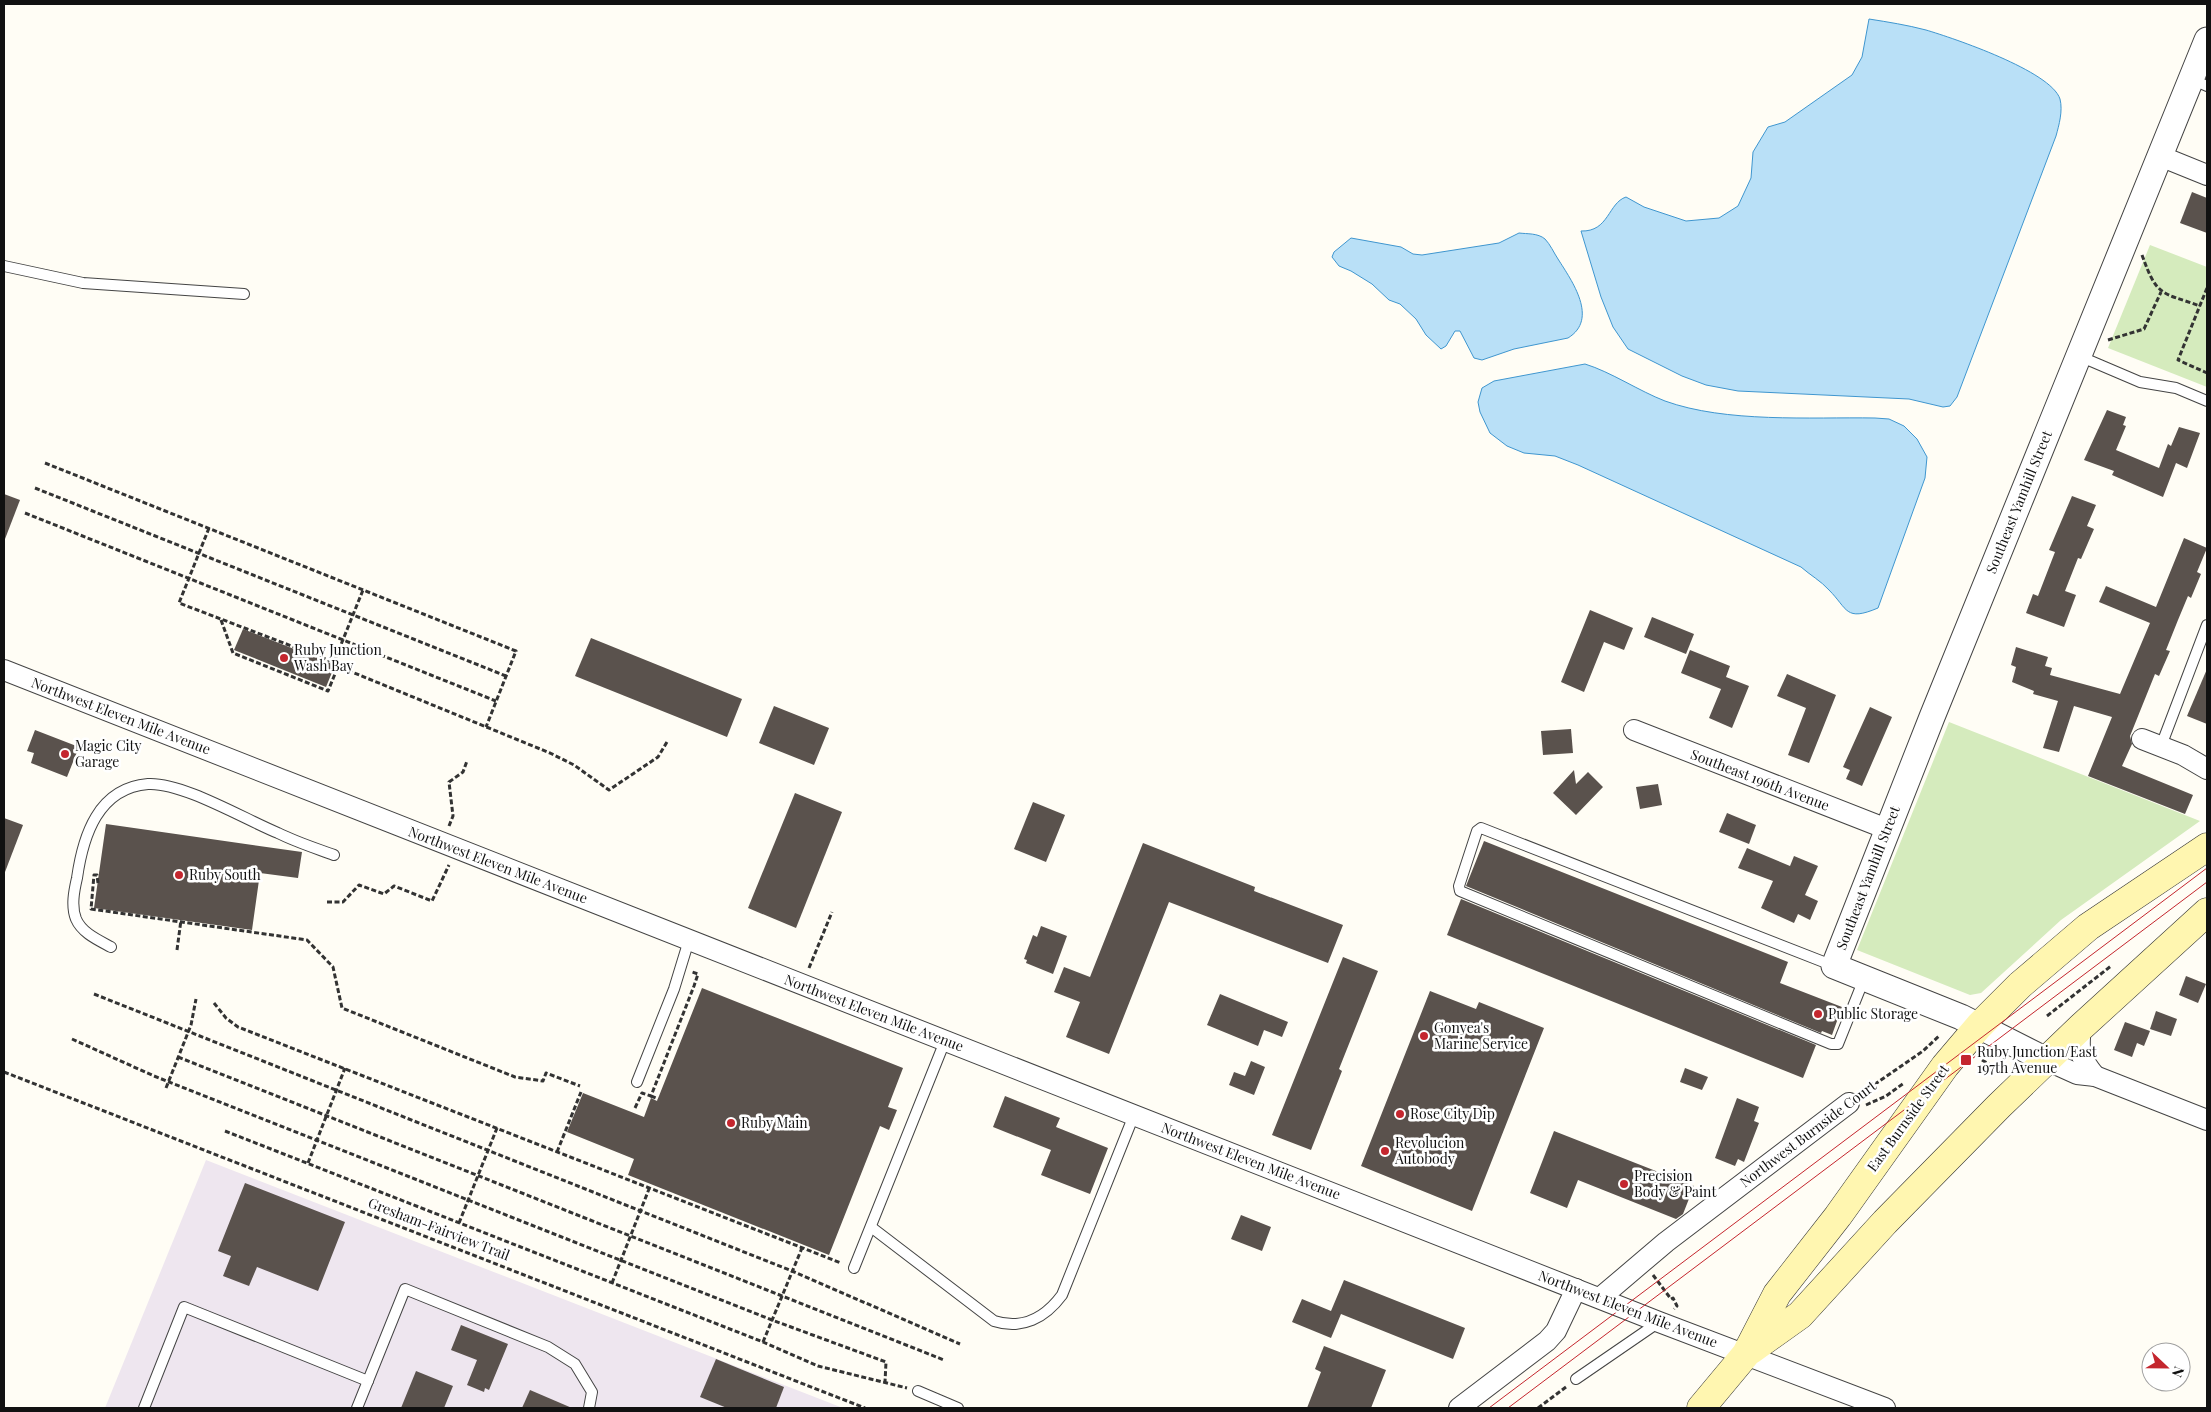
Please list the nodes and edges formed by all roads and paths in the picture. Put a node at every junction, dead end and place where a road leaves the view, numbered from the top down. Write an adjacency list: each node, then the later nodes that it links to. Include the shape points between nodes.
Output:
1 (2207, 40): 2 (street, Southeast Yamhill Street)
2 (2199, 83): 3 (street, Southeast Yamhill Street)
3 (2160, 156): 4 (street); 5 (street, Southeast Yamhill Street)
4 (2207, 175)
5 (2132, 226): 8 (path, via 2153,281); 11 (street, Southeast Yamhill Street)
6 (4, 266): 9 (lane, via 83,283)
7 (2207, 288): 10 (path)
8 (2161, 292): 10 (path); 11 (path, via 2144,329)
9 (244, 294)
10 (2200, 306): 12 (path, via 2178,360)
11 (2081, 351): 13 (lane, via 2140,382 2176,388); 37 (street, Southeast Yamhill Street)
12 (2207, 373)
13 (2207, 401)
14 (45, 462): 17 (path)
15 (35, 488): 18 (path)
16 (25, 513): 19 (path)
17 (209, 528): 18 (path); 20 (path)
18 (199, 554): 19 (path); 21 (path)
19 (189, 578): 22 (path, via 179,603); 24 (path)
20 (363, 590): 21 (path); 27 (path, via 516,651)
21 (353, 615): 24 (path); 27 (path)
22 (221, 620): 25 (path); 25 (path, via 233,652 328,691 337,669)
23 (2207, 625): 33 (lane)
24 (343, 640): 25 (path); 28 (path)
25 (336, 663): 29 (path)
26 (4, 670): 39 (street, Northwest Eleven Mile Avenue)
27 (506, 676): 28 (path)
28 (496, 701): 29 (path)
29 (486, 727): 32 (path, via 574,765 609,790 658,757)
30 (1634, 730): 37 (street, Southeast 196th Avenue)
31 (2142, 739): 33 (street)
32 (667, 742)
33 (2161, 746): 35 (street)
34 (467, 760): 36 (path, via 463,772 449,782 453,816)
35 (2207, 769)
36 (448, 827)
37 (1887, 829): 49 (street, Southeast Yamhill Street)
38 (2207, 847): 58 (main road, East Burnside Street, via 2088,927 2020,985)
39 (454, 848): 42 (path, via 448,872 432,901 394,886 384,894 360,885 343,902); 46 (street, Northwest Eleven Mile Avenue)
40 (334, 855): 47 (lane, via 172,787 147,784 125,789 108,800 88,831 74,896 75,918 80,926)
41 (98, 883): 45 (path, via 97,875 94,875 91,909)
42 (327, 902)
43 (832, 912): 51 (path)
44 (2207, 912): 59 (main road, East Burnside Street)
45 (181, 921): 48 (path); 73 (path, via 307,940 332,968 342,1008 516,1077 543,1081 546,1072)
46 (689, 940): 63 (street, Northwest Eleven Mile Avenue); 72 (lane, via 674,989)
47 (110, 947)
48 (177, 950)
49 (1834, 966): 53 (street); 53 (lane, via 1481,828 1476,831 1459,886 1460,891 1831,1044 1838,1044)
50 (2111, 966): 57 (path)
51 (808, 969)
52 (695, 973): 77 (path, via 698,974 694,986)
53 (1864, 978): 58 (street)
54 (94, 994): 60 (path)
55 (196, 999): 60 (path)
56 (214, 1003): 67 (path, via 238,1027)
57 (2047, 1016)
58 (1979, 1026): 66 (street); 110 (main road, East Burnside Street, via 1945,1066 1838,1216 1777,1294)
59 (2081, 1027): 66 (main road, East Burnside Street); 70 (street, via 2079,1053)
60 (188, 1032): 64 (path); 75 (path)
61 (1941, 1034): 79 (path, Northwest Burnside Court)
62 (72, 1040): 71 (path)
63 (944, 1040): 81 (street, Northwest Eleven Mile Avenue); 95 (lane)
64 (178, 1057): 71 (path); 82 (path)
65 (1982, 1060): 68 (path)
66 (2046, 1060): 70 (street, via 2077,1074); 110 (main road, East Burnside Street, via 1925,1181 1800,1315)
67 (346, 1068): 75 (path); 84 (path)
68 (1997, 1069)
69 (4, 1072): 119 (path, Gresham-Fairview Trail)
70 (2095, 1076): 83 (street)
71 (169, 1081): 74 (path); 86 (path)
72 (636, 1082)
73 (580, 1086)
74 (166, 1088)
75 (337, 1091): 82 (path); 87 (path)
76 (581, 1092): 88 (path)
77 (651, 1096): 78 (path); 80 (path, via 642,1093)
78 (658, 1099)
79 (1849, 1103): 105 (street, Northwest Burnside Court, via 1674,1236)
80 (635, 1108)
81 (1134, 1115): 95 (lane, via 1062,1295 1050,1310 1024,1324 994,1321); 103 (street, Northwest Eleven Mile Avenue)
82 (327, 1116): 86 (path); 90 (path)
83 (2207, 1120)
84 (497, 1128): 87 (path); 88 (path)
85 (225, 1131): 89 (path)
86 (317, 1140): 89 (path); 92 (path)
87 (488, 1151): 90 (path); 93 (path)
88 (557, 1152): 91 (path)
89 (308, 1163): 94 (path)
90 (478, 1175): 92 (path); 96 (path)
91 (649, 1189): 93 (path); 97 (path)
92 (468, 1200): 94 (path); 98 (path)
93 (640, 1211): 96 (path); 100 (path)
94 (459, 1223): 102 (path)
95 (871, 1227): 99 (lane)
96 (630, 1236): 98 (path); 104 (path)
97 (802, 1248): 99 (path); 100 (path)
98 (621, 1260): 102 (path); 106 (path)
99 (854, 1268)
100 (792, 1271): 104 (path); 109 (path)
101 (1649, 1276): 107 (path, via 1652,1274 1677,1306)
102 (612, 1283): 108 (path)
103 (1576, 1289): 105 (street, Northwest Eleven Mile Avenue); 121 (street, via 1556,1331 1547,1341)
104 (782, 1296): 106 (path); 111 (path)
105 (1600, 1298): 107 (street, Northwest Eleven Mile Avenue)
106 (772, 1320): 108 (path); 114 (path, via 886,1362)
107 (1659, 1322): 110 (street, Northwest Eleven Mile Avenue); 112 (lane)
108 (763, 1342): 114 (path, via 818,1366)
109 (960, 1344)
110 (1746, 1354): 123 (main road, East Burnside Street); 124 (street, Northwest Eleven Mile Avenue)
111 (944, 1360)
112 (1576, 1379): 122 (path)
113 (368, 1381): 116 (lane, via 184,1307); 117 (lane); 118 (lane, via 404,1289 548,1347 575,1364 592,1392)
114 (885, 1382): 115 (path)
115 (918, 1391): 120 (lane)
116 (144, 1408)
117 (357, 1408)
118 (590, 1408)
119 (865, 1408)
120 (958, 1408)
121 (1459, 1408)
122 (1538, 1408)
123 (1701, 1408)
124 (1885, 1408)

